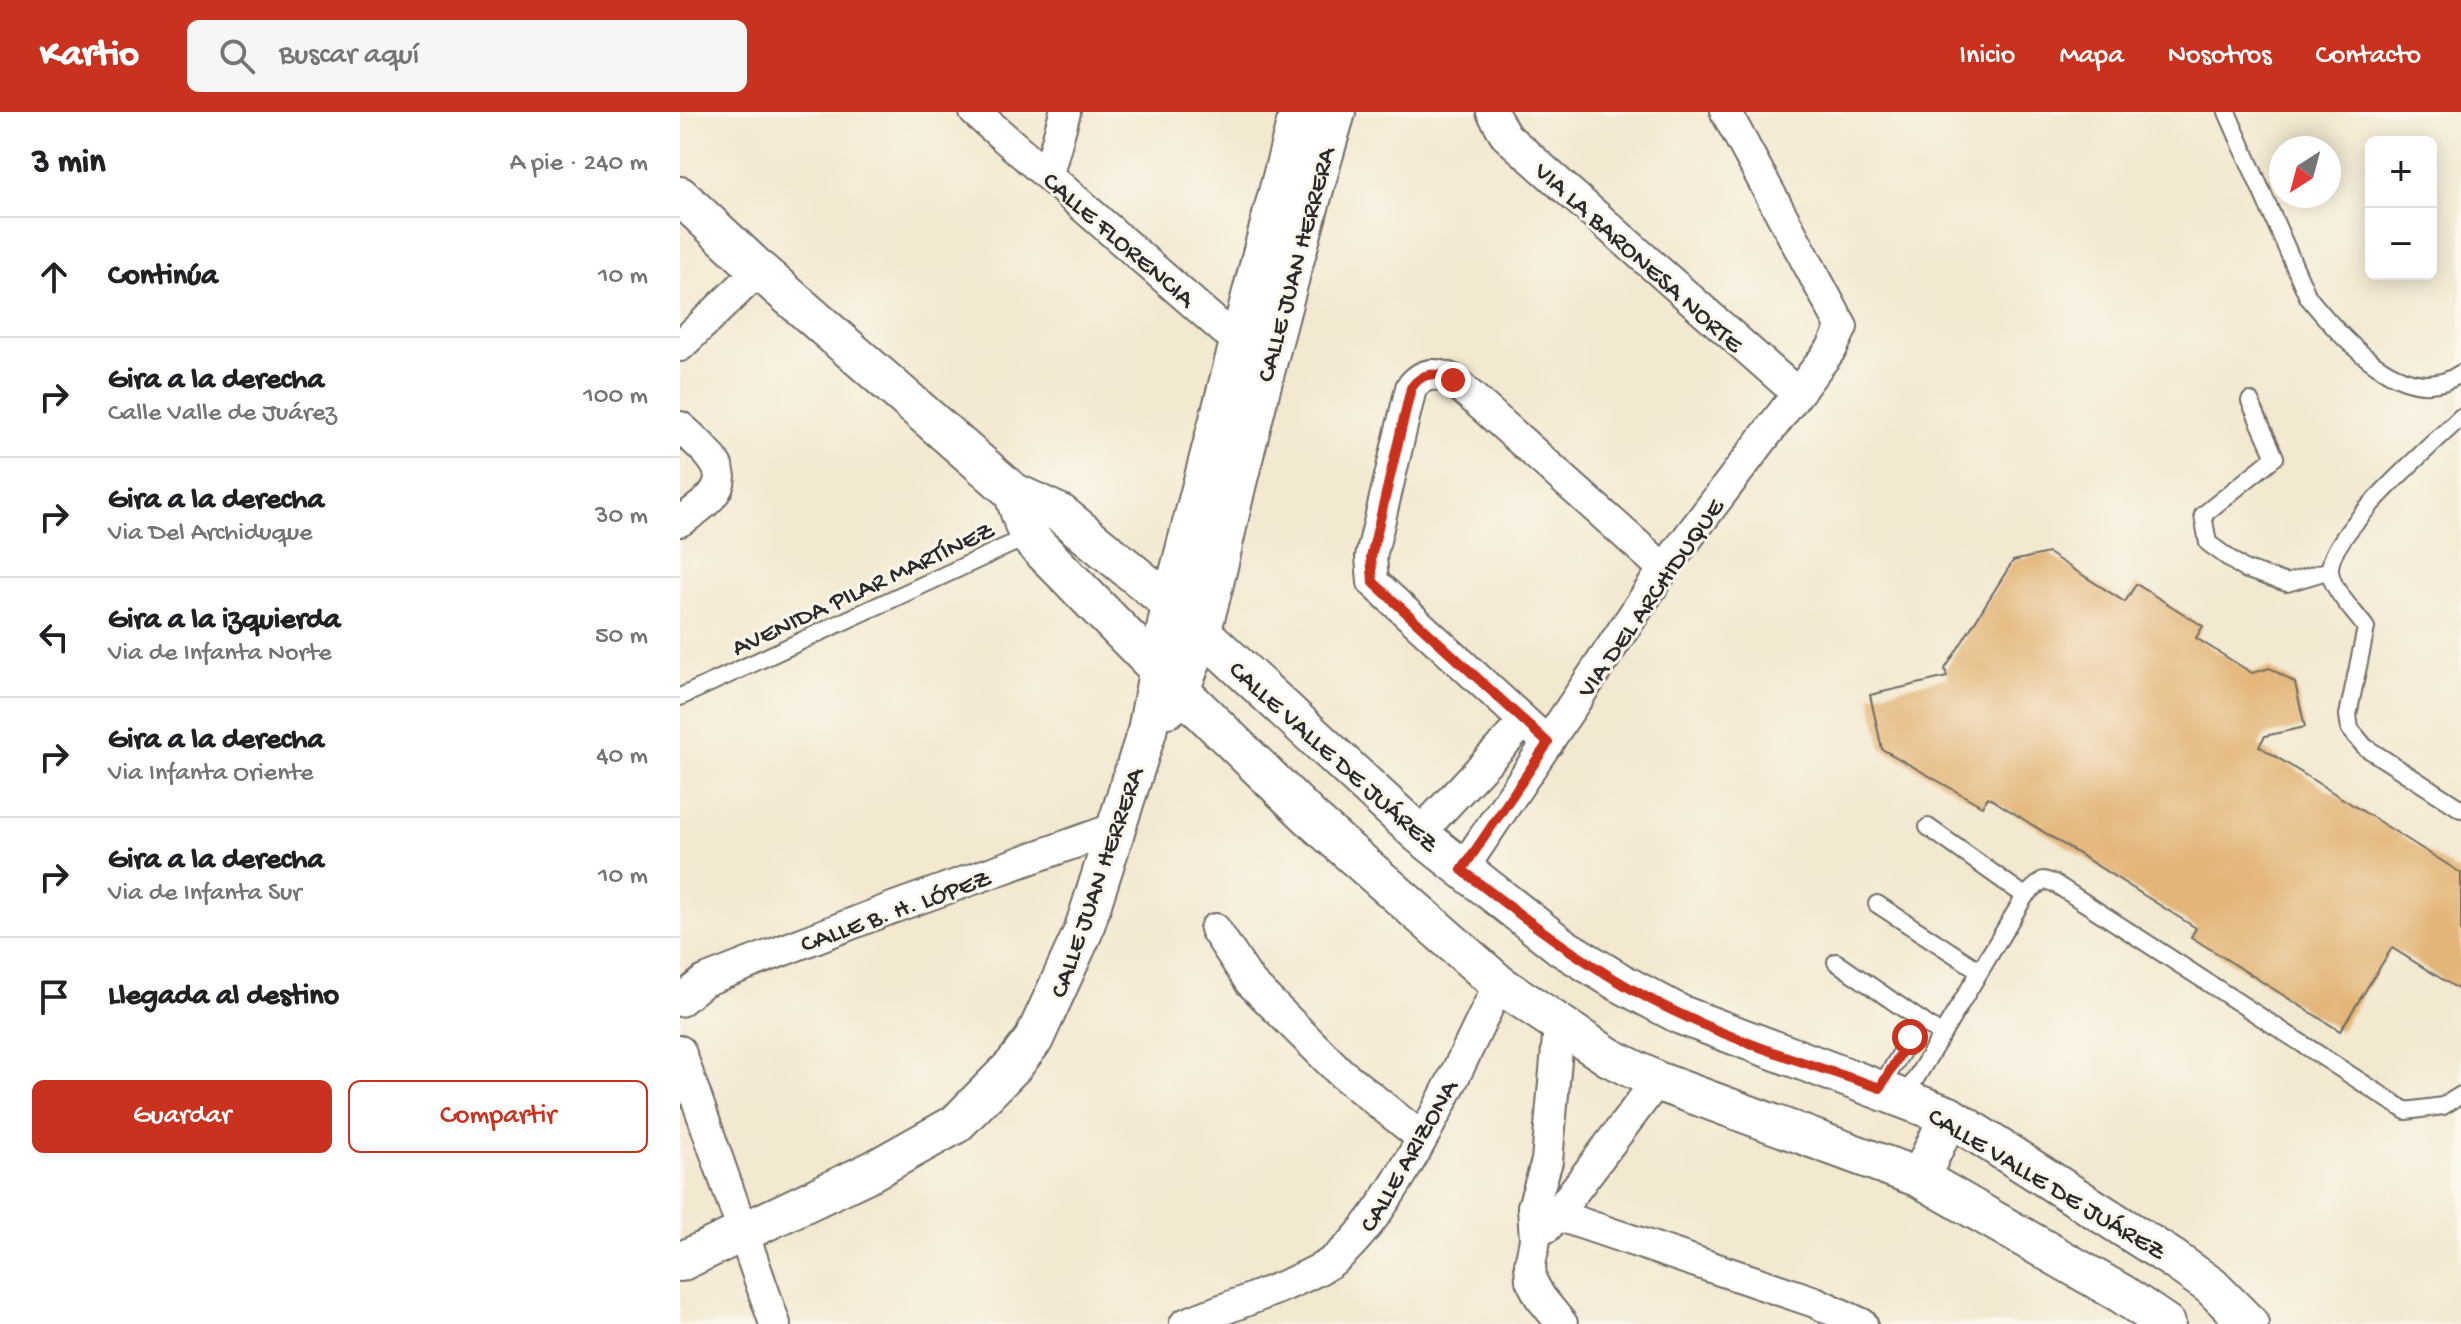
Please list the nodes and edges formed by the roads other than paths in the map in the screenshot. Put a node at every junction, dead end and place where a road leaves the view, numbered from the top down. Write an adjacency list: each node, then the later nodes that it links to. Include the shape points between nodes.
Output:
1 (975, 112): 8 (street, CALLE FLORENCIA)
2 (1065, 112): 8 (street)
3 (1299, 112): 12 (street, CALLE JUAN HERRERA)
4 (1336, 112): 12 (street, CALLE JUAN HERRERA)
5 (1492, 112): 14 (street, VIA LA BARONESA NORTE, via 1506,136)
6 (1726, 112): 14 (street, VIA DEL ARCHIDUQUE, via 1842,327)
7 (2227, 112): 13 (lane, via 2303,287 2320,312 2404,381 2442,385)
8 (1048, 174): 12 (street, CALLE FLORENCIA)
9 (680, 196): 10 (street)
10 (759, 270): 11 (street); 18 (street)
11 (680, 346)
12 (1254, 350): 24 (street, CALLE JUAN HERRERA); 25 (street, CALLE JUAN HERRERA)
13 (2461, 373)
14 (1797, 393): 22 (street, VIA DEL ARCHIDUQUE)
15 (2250, 401): 23 (lane, via 2275,457 2203,515 2208,543 2244,569 2287,583)
16 (2461, 417): 23 (lane, via 2343,536)
17 (680, 427): 20 (street, via 720,471 719,488 709,502)
18 (1013, 492): 19 (street, CALLE VALLE DE JUÁREZ); 21 (street)
19 (1061, 514): 21 (lane, AVENIDA PILAR MARTÍNEZ); 24 (street, CALLE VALLE DE JUÁREZ)
20 (680, 521)
21 (1028, 536): 26 (street); 27 (lane, AVENIDA PILAR MARTÍNEZ)
22 (1664, 569): 29 (street, via 1453,380 1441,374 1416,381 1408,396 1371,557 1373,582); 31 (street, VIA DEL ARCHIDUQUE)
23 (2330, 570): 32 (lane, via 2366,628 2348,715 2350,729 2365,747)
24 (1171, 604): 25 (street, CALLE VALLE DE JUÁREZ); 26 (street, CALLE JUAN HERRERA)
25 (1200, 631): 26 (street, CALLE JUAN HERRERA); 28 (street, CALLE VALLE DE JUÁREZ)
26 (1170, 680): 30 (street); 34 (street, CALLE JUAN HERRERA, via 1147,731)
27 (680, 697)
28 (1274, 699): 30 (street); 35 (street, CALLE VALLE DE JUÁREZ)
29 (1524, 722): 31 (street); 35 (street)
30 (1232, 741): 42 (street)
31 (1548, 743): 36 (street, VIA DEL ARCHIDUQUE)
32 (2461, 809)
33 (1928, 827): 37 (lane)
34 (1116, 828): 43 (street, CALLE B. H. LÓPEZ, via 704,981); 55 (street, CALLE JUAN HERRERA, via 1083,932 1054,1001 1014,1065 942,1133)
35 (1419, 834): 36 (street, CALLE VALLE DE JUÁREZ)
36 (1462, 870): 49 (street, CALLE VALLE DE JUÁREZ, via 1562,947 1681,1015)
37 (2025, 896): 41 (lane); 50 (lane, via 2043,880 2054,883 2406,1111 2443,1106)
38 (1877, 904): 41 (lane)
39 (1215, 929): 52 (street, via 1250,982 1341,1073)
40 (1836, 962): 44 (lane)
41 (1980, 971): 46 (lane)
42 (1499, 984): 45 (street); 52 (street, CALLE ARIZONA)
43 (680, 1001)
44 (1921, 1020): 46 (lane); 49 (lane)
45 (1559, 1026): 48 (street); 54 (street)
46 (1942, 1035): 49 (lane)
47 (680, 1051): 55 (street)
48 (1657, 1081): 53 (street); 54 (street)
49 (1892, 1093): 51 (street, CALLE VALLE DE JUÁREZ)
50 (2461, 1095)
51 (1949, 1116): 53 (street); 62 (street, CALLE VALLE DE JUÁREZ, via 2173,1259 2211,1286)
52 (1421, 1137): 58 (street, CALLE ARIZONA, via 1360,1238 1343,1253 1325,1266)
53 (1920, 1178): 61 (street)
54 (1546, 1211): 59 (street, via 1535,1240 1531,1280); 60 (street, via 1815,1302)
55 (741, 1231): 56 (street, CALLE JUAN HERRERA); 57 (street)
56 (680, 1262)
57 (775, 1324)
58 (1185, 1324)
59 (1562, 1324)
60 (1862, 1324)
61 (2166, 1324)
62 (2249, 1324)

